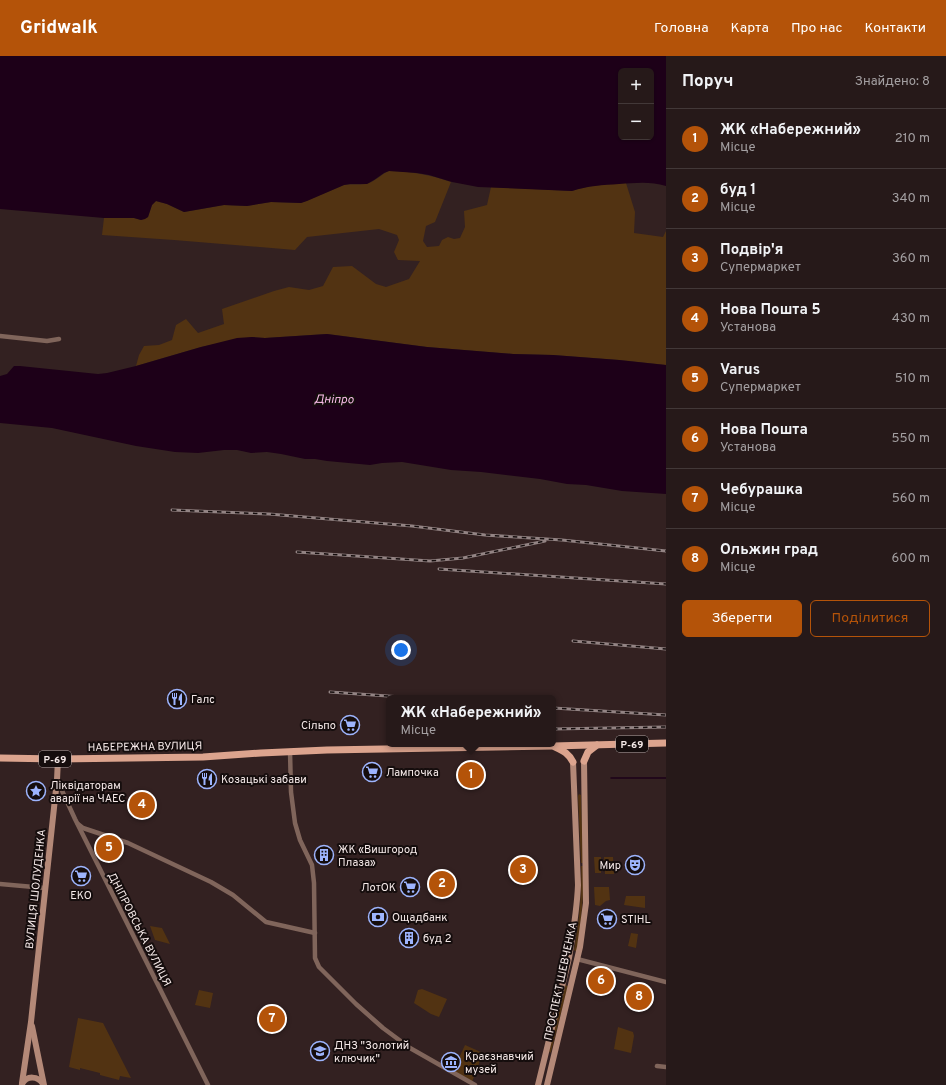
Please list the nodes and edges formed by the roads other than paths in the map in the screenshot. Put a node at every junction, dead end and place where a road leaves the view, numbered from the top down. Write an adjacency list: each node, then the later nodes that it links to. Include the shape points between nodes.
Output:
1 (0, 336): 2 (street, via 47,341)
2 (60, 339)
3 (666, 743): 4 (main road, НАБЕРЕЖНА ВУЛИЦЯ / Р-69)
4 (597, 745): 6 (main road, НАБЕРЕЖНА ВУЛИЦЯ / Р-69); 12 (main road, via 588,752)
5 (556, 746): 6 (main road, НАБЕРЕЖНА ВУЛИЦЯ / Р-69)
6 (577, 746): 12 (main road); 13 (main road)
7 (500, 747): 9 (main road, НАБЕРЕЖНА ВУЛИЦЯ / Р-69)
8 (555, 747): 13 (main road, via 566,752)
9 (290, 751): 11 (main road, НАБЕРЕЖНА ВУЛИЦЯ / Р-69, via 203,757); 20 (street, via 290,792 295,823 312,865)
10 (0, 758): 11 (main road, НАБЕРЕЖНА ВУЛИЦЯ / Р-69)
11 (58, 759): 14 (street, ВУЛИЦЯ ШОЛУДЕНКА)
12 (584, 761): 16 (street, ПРОСПЕКТ ШЕВЧЕНКА)
13 (573, 762): 15 (street, ПРОСПЕКТ ШЕВЧЕНКА)
14 (57, 780): 17 (street, ДНІПРОВСЬКА ВУЛИЦЯ); 19 (street, ВУЛИЦЯ ШОЛУДЕНКА)
15 (575, 792): 16 (street); 21 (street, ПРОСПЕКТ ШЕВЧЕНКА, via 578,885)
16 (584, 792): 22 (street, ПРОСПЕКТ ШЕВЧЕНКА, via 586,903)
17 (77, 823): 20 (street, via 83,828 128,843 211,882 233,895 266,922); 31 (street, ДНІПРОВСЬКА ВУЛИЦЯ)
18 (0, 884): 19 (street)
19 (45, 888): 24 (street, ВУЛИЦЯ ШОЛУДЕНКА)
20 (315, 933): 32 (street, via 315,958 319,967 356,1004 410,1048)
21 (569, 958): 22 (street); 25 (street, ПРОСПЕКТ ШЕВЧЕНКА)
22 (577, 959): 23 (street); 26 (street, ПРОСПЕКТ ШЕВЧЕНКА)
23 (666, 982)
24 (31, 1022): 29 (street, ВУЛИЦЯ ШОЛУДЕНКА); 30 (street, ВУЛИЦЯ ШОЛУДЕНКА)
25 (544, 1058): 26 (street); 33 (street, ПРОСПЕКТ ШЕВЧЕНКА)
26 (552, 1061): 34 (street, ПРОСПЕКТ ШЕВЧЕНКА)
27 (657, 1066): 28 (street)
28 (666, 1068)
29 (22, 1084): 30 (street, via 26,1079 33,1078 40,1080)
30 (44, 1085)
31 (208, 1085)
32 (475, 1085)
33 (538, 1085)
34 (547, 1085)

